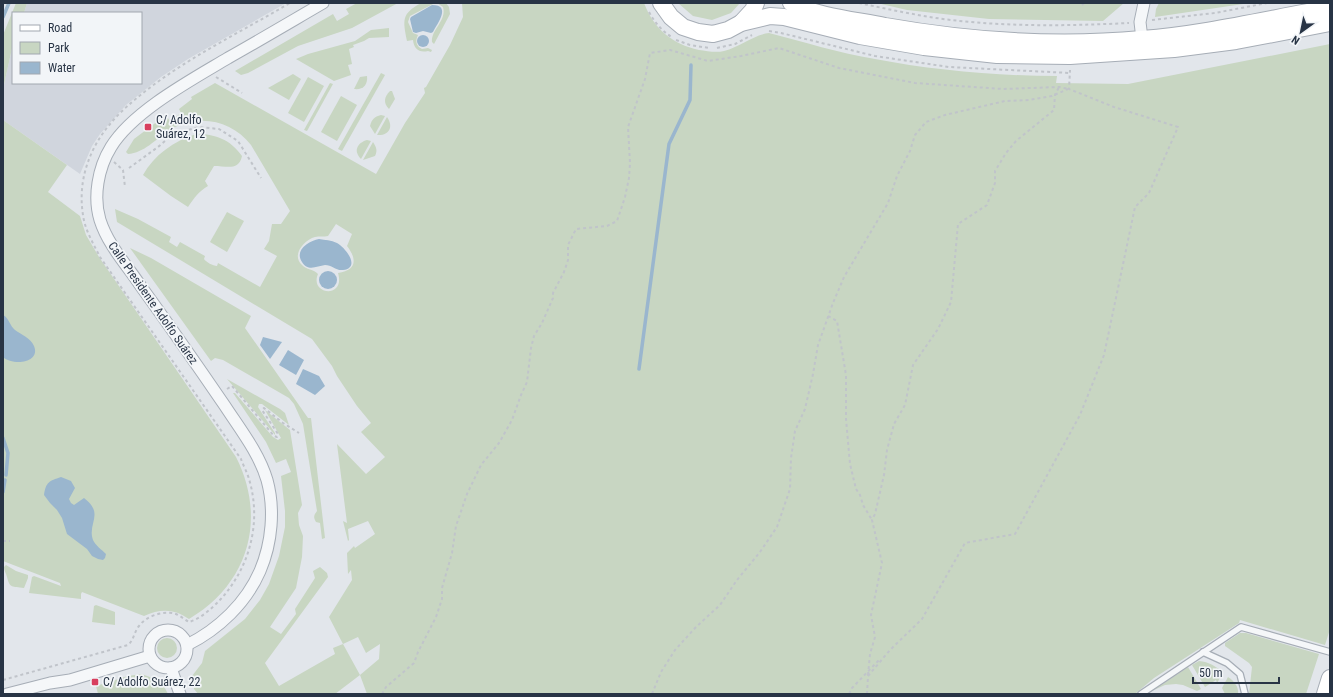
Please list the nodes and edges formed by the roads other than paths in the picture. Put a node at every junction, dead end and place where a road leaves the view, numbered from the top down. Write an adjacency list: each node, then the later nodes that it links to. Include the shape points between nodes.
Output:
1 (324, 3): 10 (street, Calle Presidente Adolfo Suárez, via 168,95 129,125 112,145 100,170 98,204 100,218 110,244 247,439 259,459 267,480 272,516 270,540 256,579 239,605 228,616)
2 (756, 3): 7 (main road)
3 (791, 3): 9 (main road, via 801,8 859,21 927,33 989,40 1042,43)
4 (1144, 3): 9 (street, via 1140,22)
5 (658, 5): 7 (main road, via 683,27 698,32 713,34)
6 (1330, 8): 9 (main road, via 1222,29)
7 (741, 23): 8 (main road, via 770,16 784,17 860,36 924,47 997,55 1070,56 1174,49 1236,41)
8 (1330, 23)
9 (1142, 39)
10 (187, 645): 13 (street, via 185,639 175,630 162,630 156,633 149,643); 14 (street, via 186,657)
11 (1203, 652): 12 (lane, via 1241,627); 18 (lane); 19 (lane, via 1227,663 1240,674)
12 (1330, 652)
13 (150, 656): 14 (street, via 158,665); 16 (street, via 70,680)
14 (171, 668): 17 (street)
15 (1330, 678): 20 (main road)
16 (7, 694)
17 (180, 694)
18 (1141, 694)
19 (1245, 694)
20 (1325, 694)

